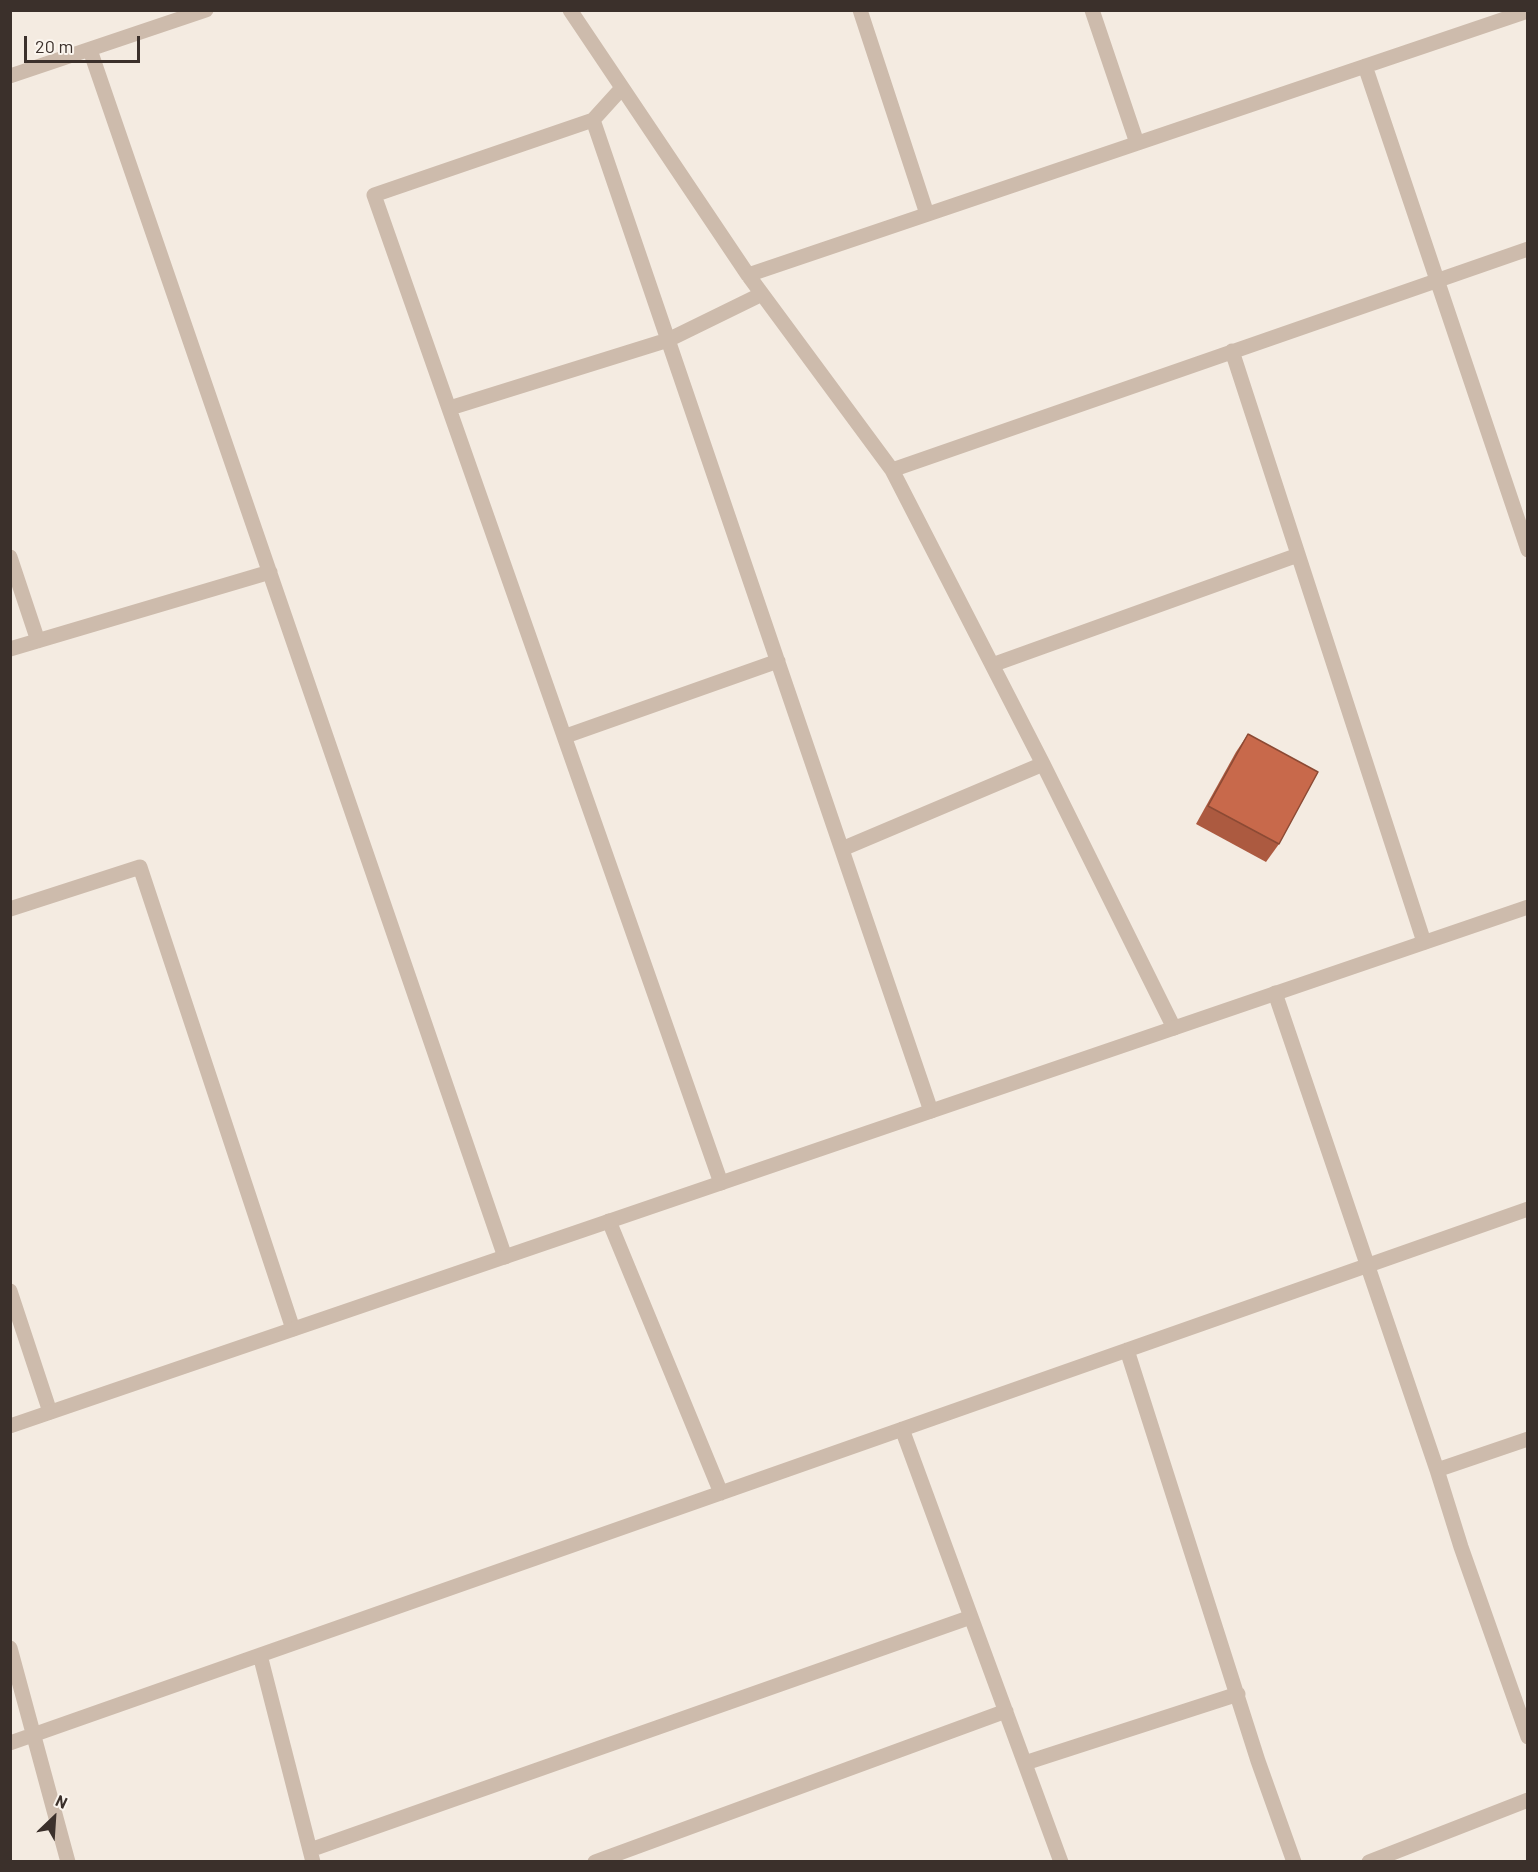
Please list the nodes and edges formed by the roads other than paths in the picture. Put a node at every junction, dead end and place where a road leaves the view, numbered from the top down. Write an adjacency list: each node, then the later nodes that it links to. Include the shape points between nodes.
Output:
1 (206, 10): 6 (street)
2 (570, 10): 9 (street)
3 (860, 10): 12 (street)
4 (1092, 10): 11 (street)
5 (1527, 11): 7 (street)
6 (90, 50): 8 (street); 24 (street)
7 (1365, 66): 11 (street); 15 (street)
8 (10, 76)
9 (622, 88): 10 (street); 14 (street)
10 (593, 120): 17 (street); 19 (street, via 374,195)
11 (1137, 143): 12 (street)
12 (927, 214): 14 (street)
13 (1527, 249): 15 (street)
14 (748, 275): 16 (street)
15 (1437, 281): 18 (street); 21 (street)
16 (762, 294): 17 (street); 20 (street)
17 (668, 340): 19 (street); 27 (street)
18 (1232, 351): 20 (street); 22 (street)
19 (450, 408): 29 (street)
20 (892, 470): 28 (street)
21 (1527, 550)
22 (1298, 555): 28 (street); 34 (street)
23 (10, 557): 25 (street)
24 (270, 573): 25 (street); 41 (street)
25 (38, 641): 26 (street)
26 (10, 649)
27 (778, 661): 29 (street); 31 (street)
28 (992, 665): 30 (street)
29 (566, 736): 38 (street)
30 (1043, 764): 31 (street); 36 (street)
31 (842, 849): 37 (street)
32 (1527, 907): 34 (street)
33 (10, 909): 44 (street, via 140,867)
34 (1424, 942): 35 (street)
35 (1275, 993): 36 (street); 42 (street)
36 (1174, 1028): 37 (street)
37 (931, 1111): 38 (street)
38 (721, 1183): 40 (street)
39 (1527, 1209): 42 (street)
40 (609, 1221): 41 (street); 51 (street)
41 (505, 1257): 44 (street)
42 (1367, 1265): 45 (street); 50 (street)
43 (10, 1291): 46 (street)
44 (293, 1329): 46 (street)
45 (1126, 1350): 48 (street); 55 (street)
46 (50, 1412): 47 (street)
47 (10, 1426)
48 (902, 1429): 51 (street); 52 (street)
49 (1527, 1439): 50 (street)
50 (1437, 1470): 58 (street)
51 (721, 1493): 54 (street)
52 (971, 1617): 56 (street); 62 (street)
53 (10, 1648): 57 (street)
54 (260, 1655): 57 (street); 62 (street)
55 (1238, 1694): 60 (street); 66 (street)
56 (1006, 1711): 60 (street); 64 (street)
57 (35, 1735): 59 (street); 63 (street)
58 (1527, 1737)
59 (10, 1743)
60 (1025, 1763): 65 (street)
61 (1527, 1800): 67 (street)
62 (311, 1856)
63 (68, 1862)
64 (595, 1862)
65 (1061, 1862)
66 (1294, 1862)
67 (1369, 1862)

